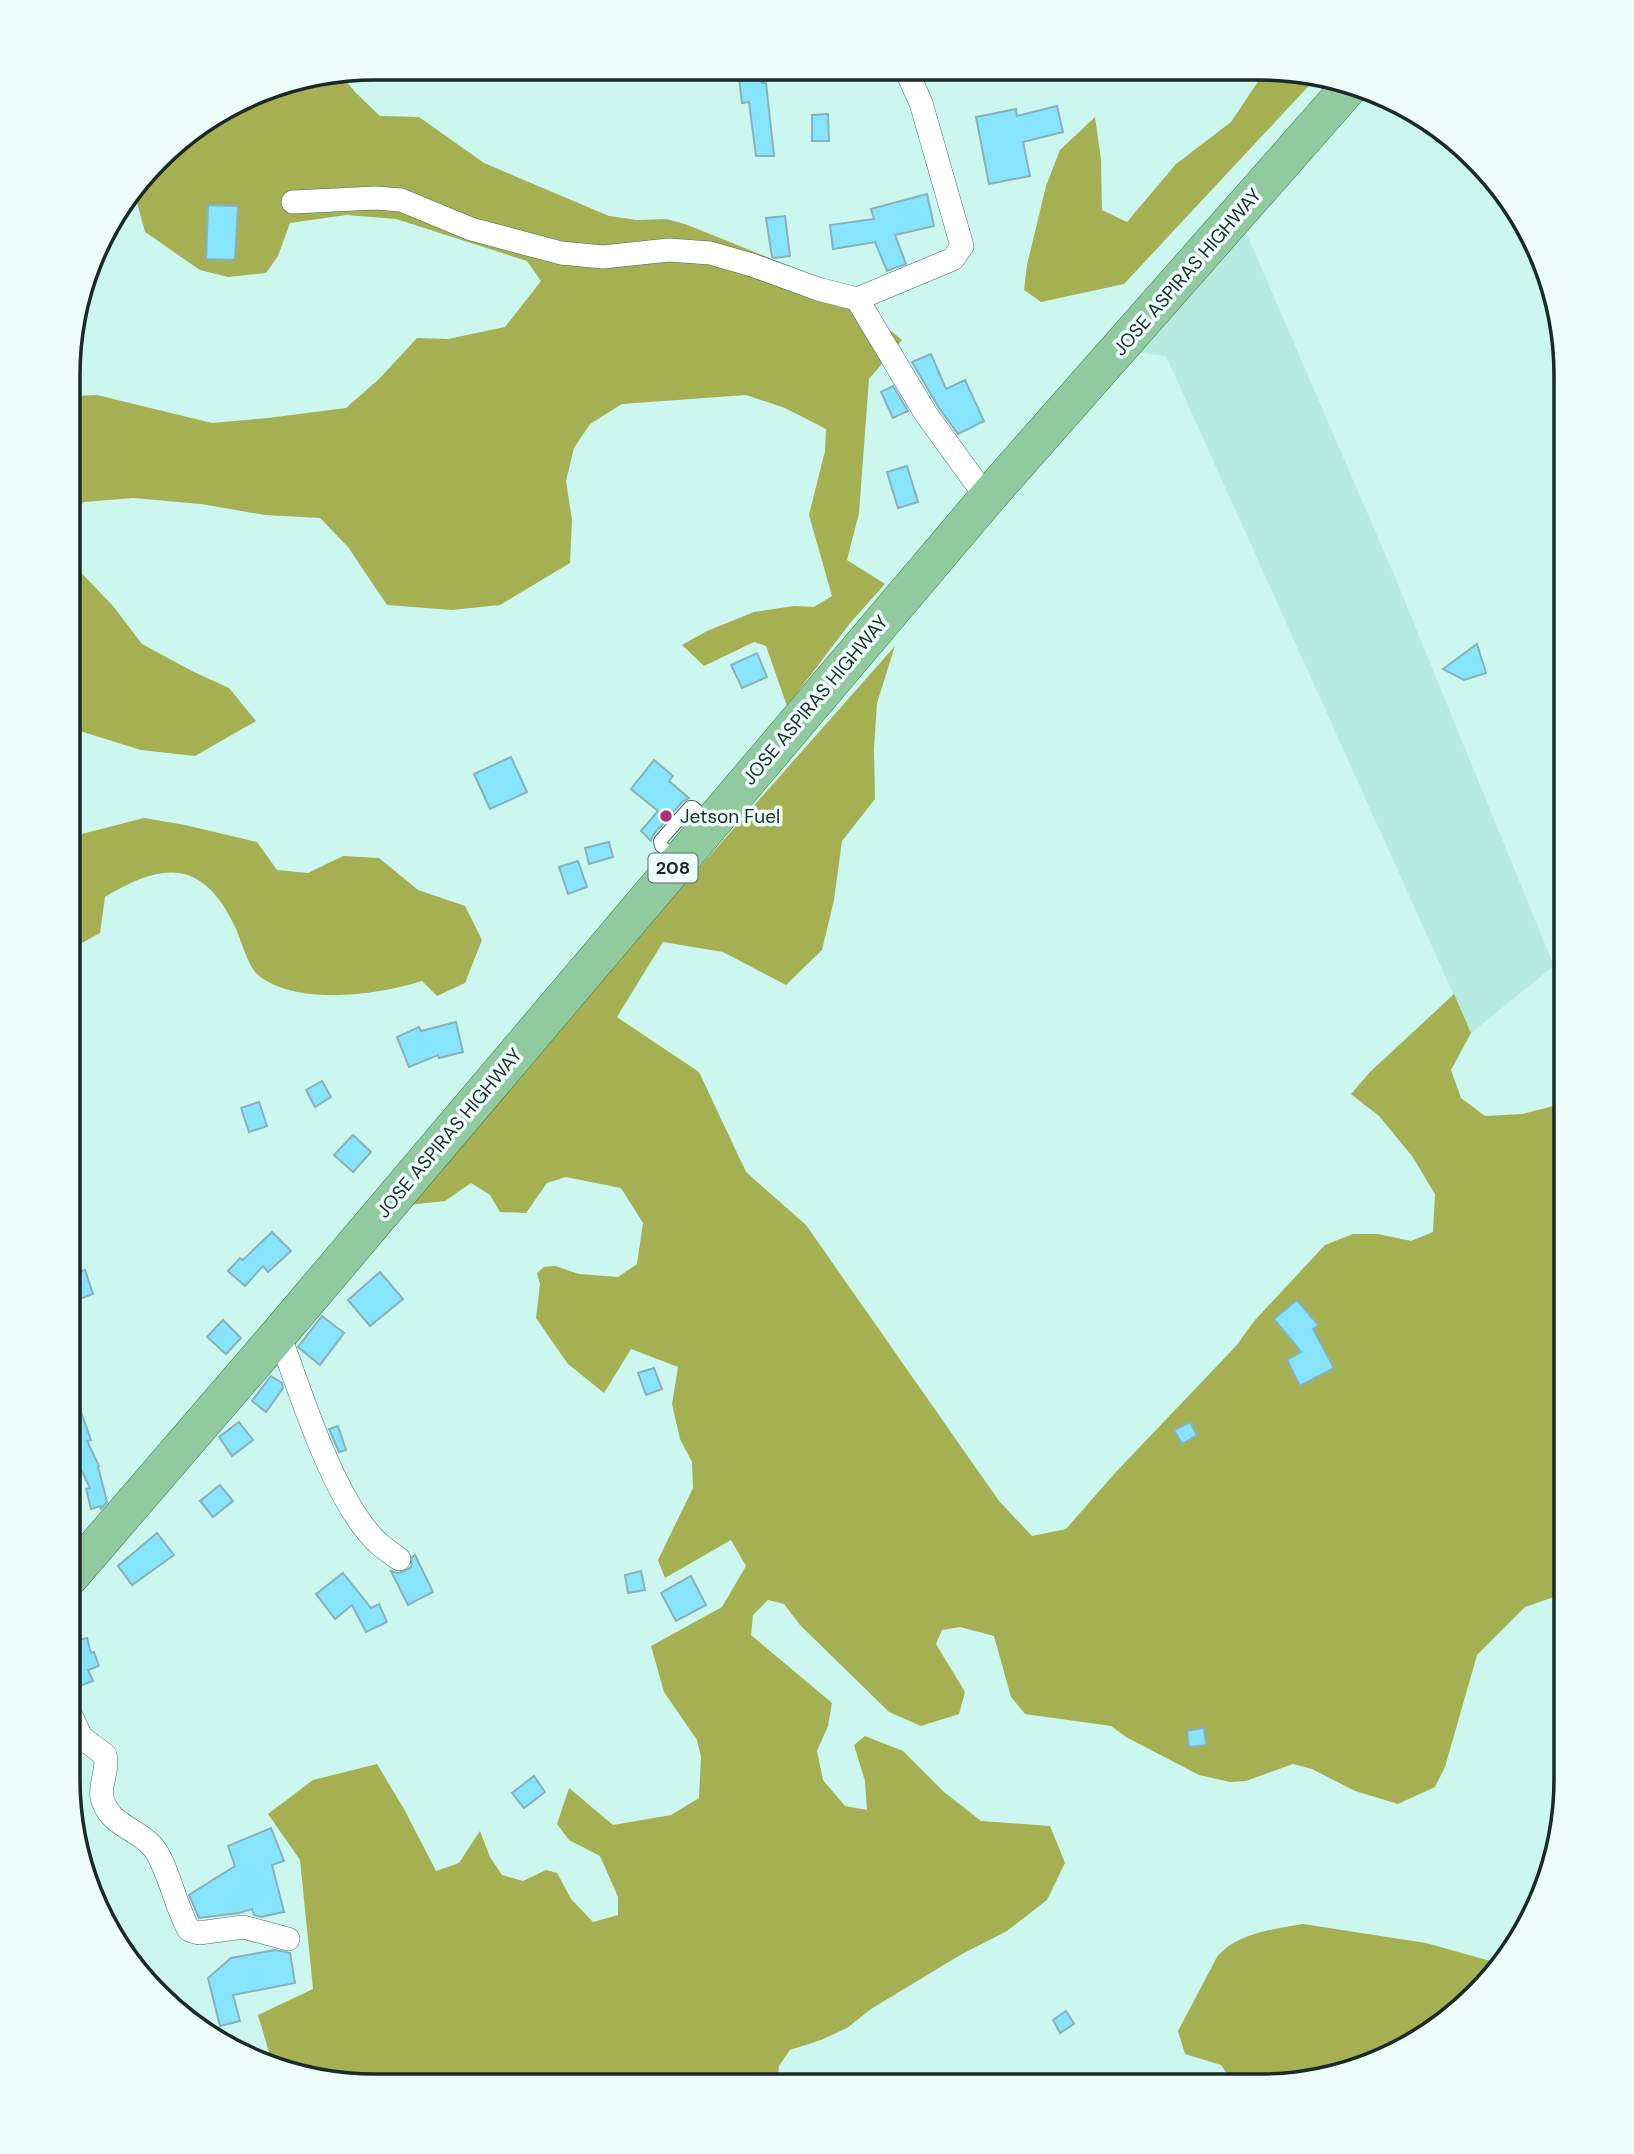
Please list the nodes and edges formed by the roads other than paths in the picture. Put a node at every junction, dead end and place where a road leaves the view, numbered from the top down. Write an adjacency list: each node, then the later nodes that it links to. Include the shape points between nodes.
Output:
1 (911, 80): 4 (street, via 962,246 953,259)
2 (1344, 93): 5 (main road, JOSE ASPIRAS HIGHWAY / 208)
3 (293, 201): 4 (street, via 401,200 471,229 561,253 603,257 669,250 710,253)
4 (857, 299): 5 (street, via 926,414)
5 (988, 498): 6 (main road, JOSE ASPIRAS HIGHWAY / 208)
6 (279, 1334): 7 (street, via 346,1501 377,1541); 8 (main road, JOSE ASPIRAS HIGHWAY / 208)
7 (399, 1559)
8 (80, 1565)
9 (80, 1735): 10 (street, via 105,1755 104,1803 120,1824 153,1848 189,1930 199,1933 243,1927)
10 (288, 1939)

